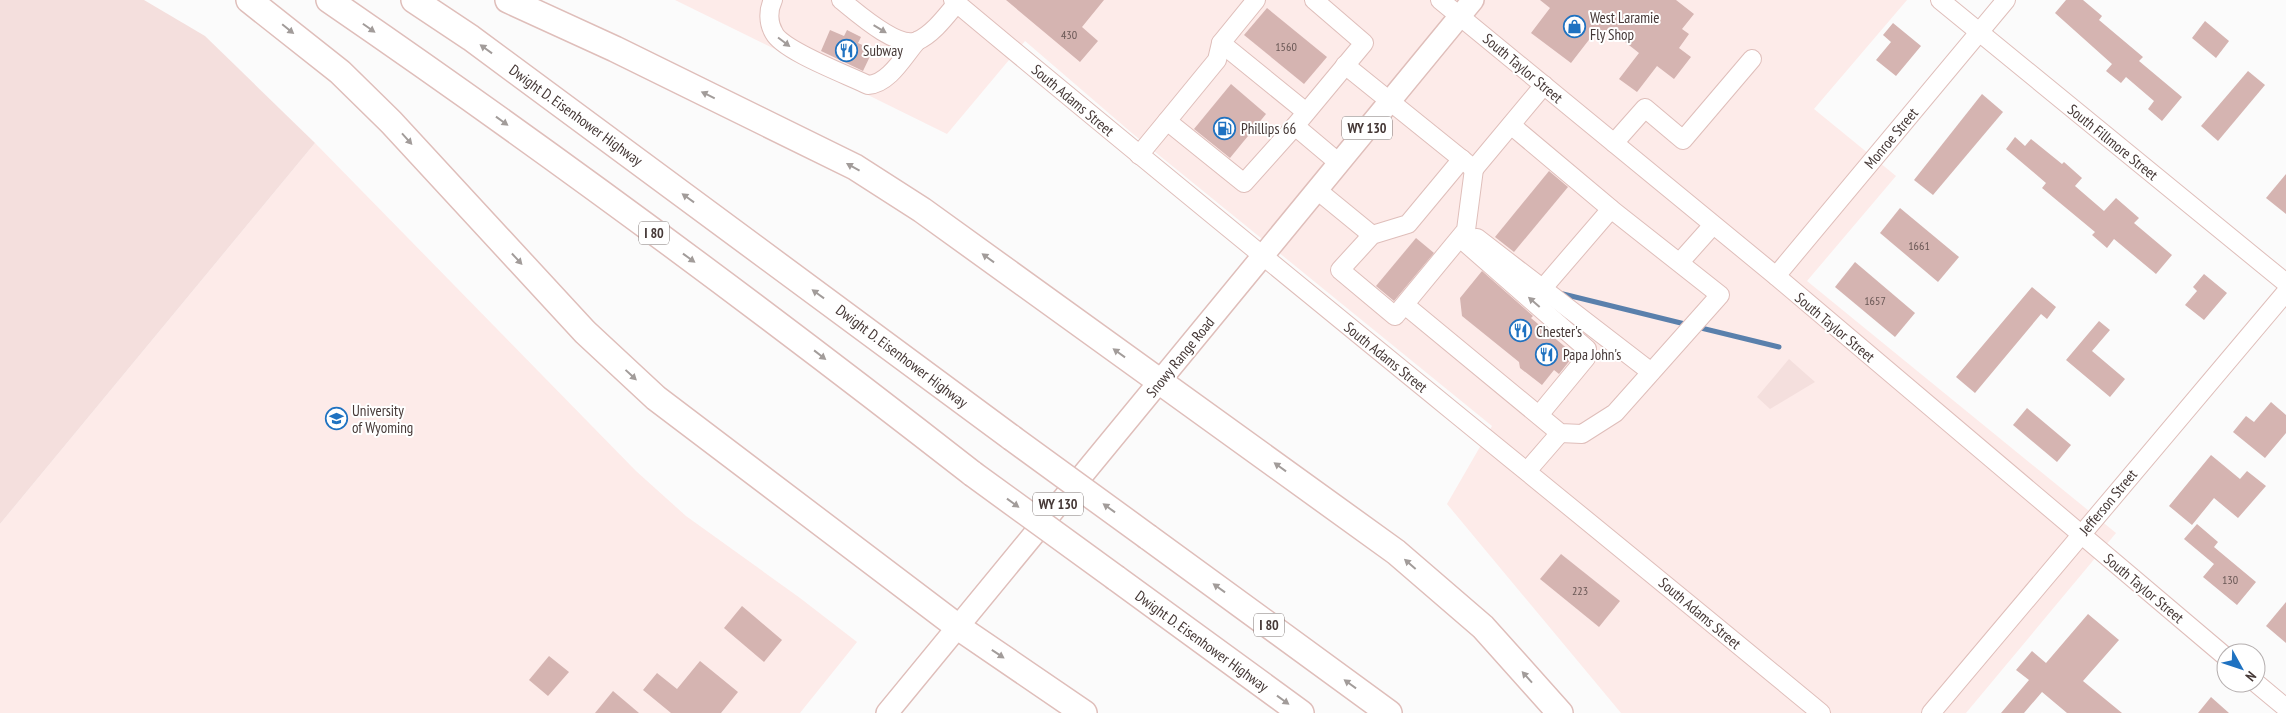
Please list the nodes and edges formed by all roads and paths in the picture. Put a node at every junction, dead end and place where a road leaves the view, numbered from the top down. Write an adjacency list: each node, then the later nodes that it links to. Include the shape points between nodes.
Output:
1 (249, 0): 45 (highway, one-way to 45, via 340,72 391,122 584,332 656,398)
2 (329, 0): 51 (highway, Dwight D. Eisenhower Highway / I 80, one-way to 51, bridge, via 467,95 781,326 973,474)
3 (414, 0): 52 (highway, Dwight D. Eisenhower Highway / I 80, one-way to 3, bridge, via 479,44)
4 (508, 0): 41 (highway, one-way to 4, via 922,210 855,167)
5 (773, 0): 15 (street, one-way to 15, via 770,23 774,35 801,53 868,85 885,78)
6 (840, 0): 15 (street, one-way to 15, via 878,30 904,42)
7 (1256, 0): 16 (street)
8 (1314, 0): 18 (street, via 1364,42)
9 (1440, 0): 13 (street, South Taylor Street)
10 (1940, 0): 14 (street, South Fillmore Street)
11 (2006, 0): 14 (street, Monroe Street)
12 (955, 2): 15 (street, via 934,29); 25 (street, South Adams Street)
13 (1466, 8): 19 (street, South Taylor Street); 20 (main road, Snowy Range Road / WY 130)
14 (1980, 33): 35 (street, Monroe Street); 36 (street, South Fillmore Street)
15 (917, 41)
16 (1221, 43): 21 (street); 22 (street, via 1217,60)
17 (1752, 59): 24 (street, via 1683,140 1645,108)
18 (1346, 65): 20 (street); 21 (street)
19 (1544, 85): 23 (street); 24 (street, South Taylor Street)
20 (1390, 101): 26 (main road, Snowy Range Road / WY 130); 27 (street)
21 (1300, 119): 22 (street, via 1244,184); 26 (street)
22 (1167, 121): 25 (street)
23 (1511, 125): 27 (street); 29 (street)
24 (1614, 143): 30 (street, South Taylor Street)
25 (1139, 154): 33 (street, South Adams Street)
26 (1339, 163): 28 (main road, Snowy Range Road / WY 130)
27 (1468, 164): 31 (street); 32 (street, via 1408,224)
28 (1317, 190): 32 (street); 33 (main road, Snowy Range Road / WY 130)
29 (1612, 209): 34 (street); 37 (street)
30 (1713, 225): 34 (street); 35 (street, South Taylor Street)
31 (1463, 234): 37 (street); 39 (street); 42 (street, one-way to 31, via 1586,358 1587,349)
32 (1372, 235): 39 (street, via 1340,270 1395,316)
33 (1262, 257): 41 (main road, Snowy Range Road / WY 130); 43 (street, South Adams Street)
34 (1680, 262): 40 (street, via 1720,295)
35 (1776, 276): 44 (street, South Taylor Street)
36 (2286, 283)
37 (1543, 288): 40 (street)
38 (2286, 292): 44 (street, Jefferson Street)
39 (1405, 305): 42 (street)
40 (1651, 372): 42 (street, via 1615,413 1582,434)
41 (1159, 382): 45 (main road, Snowy Range Road / WY 130); 53 (highway, one-way to 41, via 1482,628 1396,552)
42 (1549, 423): 43 (street)
43 (1527, 471): 54 (street, South Adams Street)
44 (2080, 534): 46 (street, South Taylor Street); 55 (street, Jefferson Street)
45 (958, 627): 49 (main road, Snowy Range Road / WY 130); 50 (highway, one-way to 50)
46 (2216, 649)
47 (2266, 691): 48 (street)
48 (2286, 708)
49 (887, 713)
50 (1084, 713)
51 (1301, 713)
52 (1389, 713)
53 (1560, 713)
54 (1821, 713)
55 (1931, 713)

